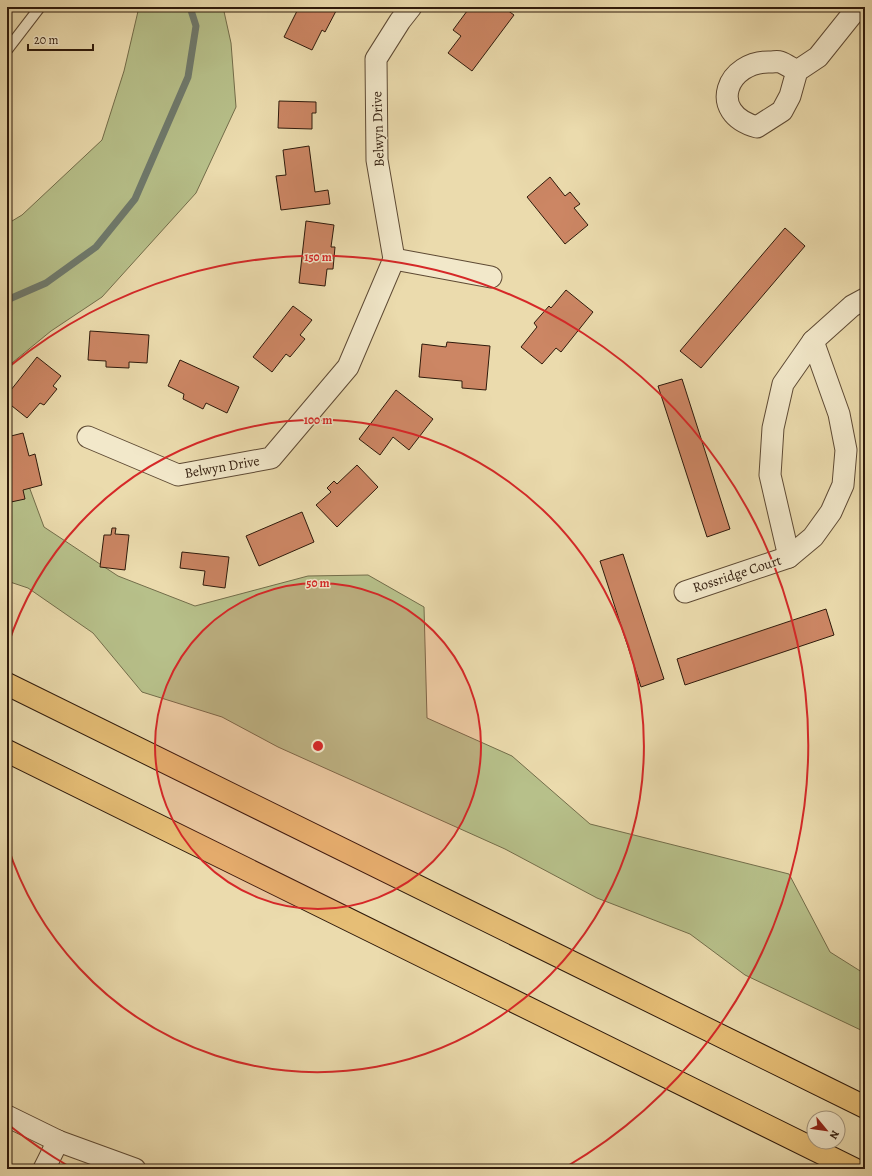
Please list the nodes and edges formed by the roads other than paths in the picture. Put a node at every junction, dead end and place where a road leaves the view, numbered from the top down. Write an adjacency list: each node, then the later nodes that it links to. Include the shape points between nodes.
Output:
1 (40, 7): 4 (lane)
2 (410, 7): 6 (street, Belwyn Drive, via 376,59 377,160)
3 (858, 7): 5 (street, via 818,58)
4 (7, 50)
5 (797, 71)
6 (394, 259): 7 (street); 10 (street, Belwyn Drive, via 348,367 271,458 178,475)
7 (491, 277)
8 (865, 299): 9 (street, Rossridge Court, via 852,306)
9 (813, 341): 11 (street, Rossridge Court, via 783,384 773,428 770,475); 11 (street, Rossridge Court, via 839,414 846,450 843,485 830,512 813,537)
10 (88, 437)
11 (789, 557): 12 (street, Rossridge Court)
12 (685, 592)
13 (7, 684): 15 (highway)
14 (7, 751): 20 (highway)
15 (865, 1107)
16 (7, 1116): 17 (street)
17 (58, 1141): 18 (street); 19 (street)
18 (44, 1169)
19 (135, 1169)
20 (854, 1169)

